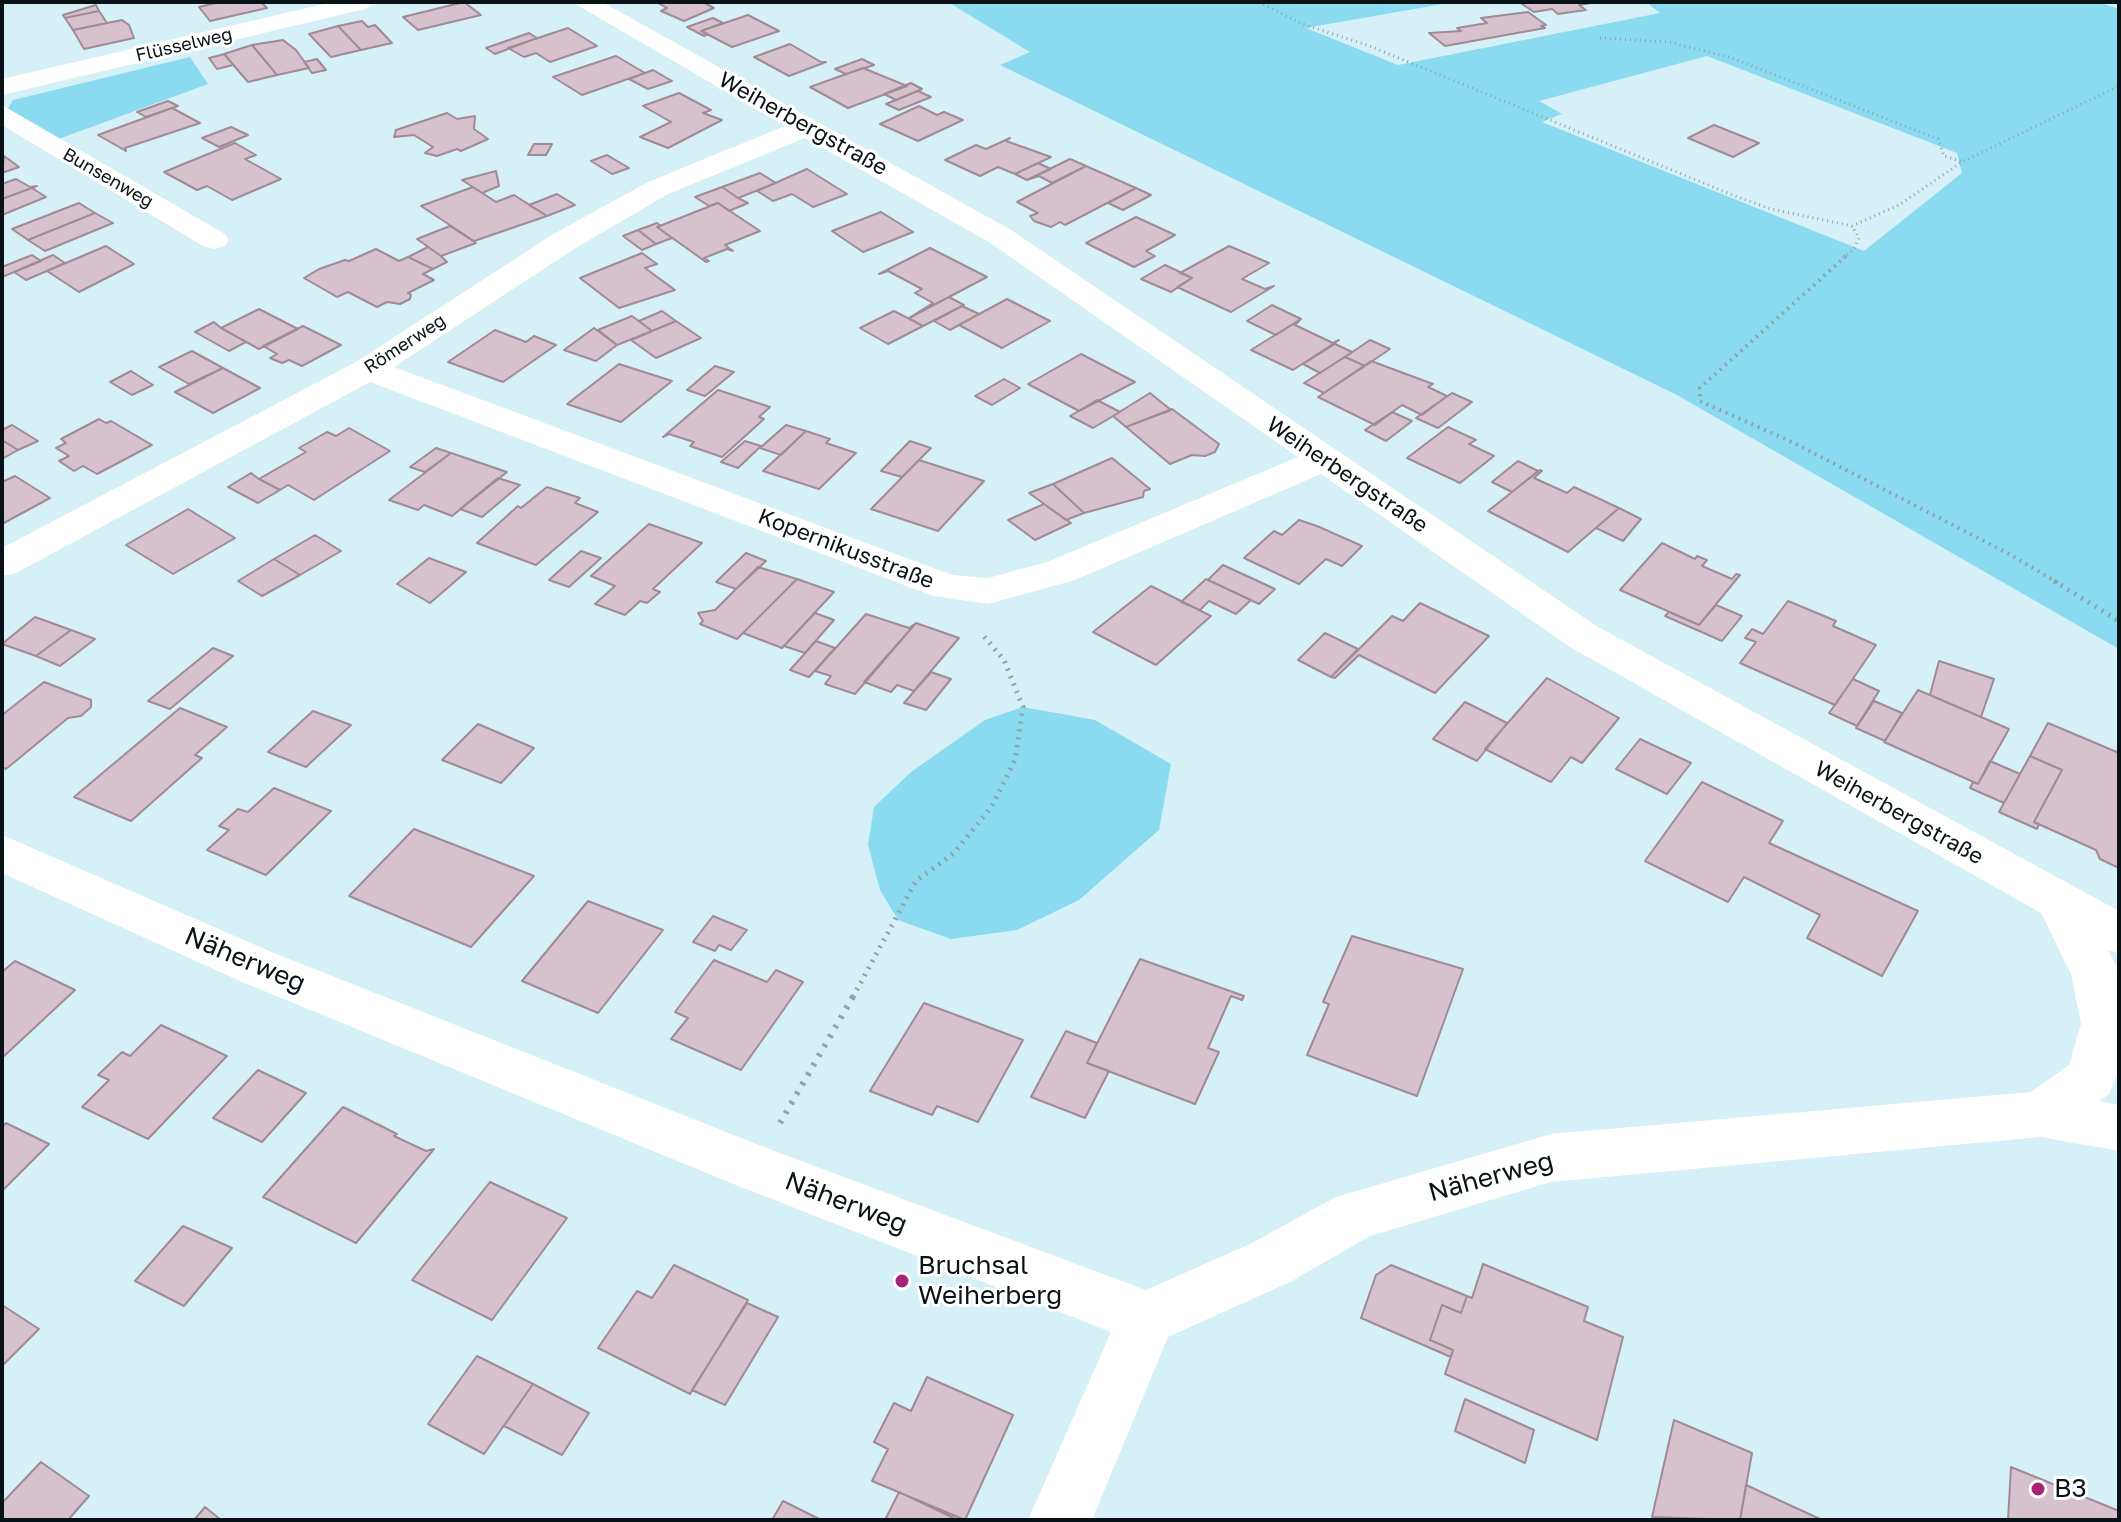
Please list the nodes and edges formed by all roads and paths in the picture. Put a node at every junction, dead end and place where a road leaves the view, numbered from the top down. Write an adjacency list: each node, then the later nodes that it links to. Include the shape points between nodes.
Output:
1 (365, 2): 6 (street, Flüsselweg)
2 (584, 2): 8 (street, Weiherbergstraße)
3 (1259, 2): 10 (path, via 1302,24 1367,45 1735,196)
4 (1600, 38): 9 (path, via 1668,42 1729,57 1938,139 1944,156)
5 (2119, 86): 9 (path)
6 (2, 87)
7 (2, 113): 11 (street, Bunsenweg)
8 (809, 126): 12 (street, Römerweg, via 658,188 563,242); 13 (street, Weiherbergstraße, via 1000,236)
9 (1962, 162): 10 (path, via 1899,205)
10 (1852, 226): 16 (path, via 1859,238 1854,249 1700,388 1700,401 1794,443 2011,555)
11 (214, 240)
12 (368, 369): 14 (street, Römerweg); 15 (street, Kopernikusstraße, via 947,587)
13 (1325, 459): 15 (street, Kopernikusstraße, via 1061,571); 18 (street, Weiherbergstraße, via 1584,637)
14 (2, 564)
15 (988, 591): 22 (path, via 982,634 1004,660 1023,707 1015,760 992,806 954,853 916,881 772,1137)
16 (2119, 621)
17 (2, 853): 22 (street, Näherweg, via 257,967)
18 (2060, 903): 19 (street, Weiherbergstraße); 20 (street, via 2096,974 2106,1024 2091,1078)
19 (2119, 934)
20 (2041, 1114): 21 (street, Näherweg); 23 (street, Näherweg, via 1551,1158 1356,1215 1272,1262)
21 (2119, 1128)
22 (750, 1166): 23 (street, Näherweg)
23 (1147, 1318): 24 (street)
24 (1060, 1520)

